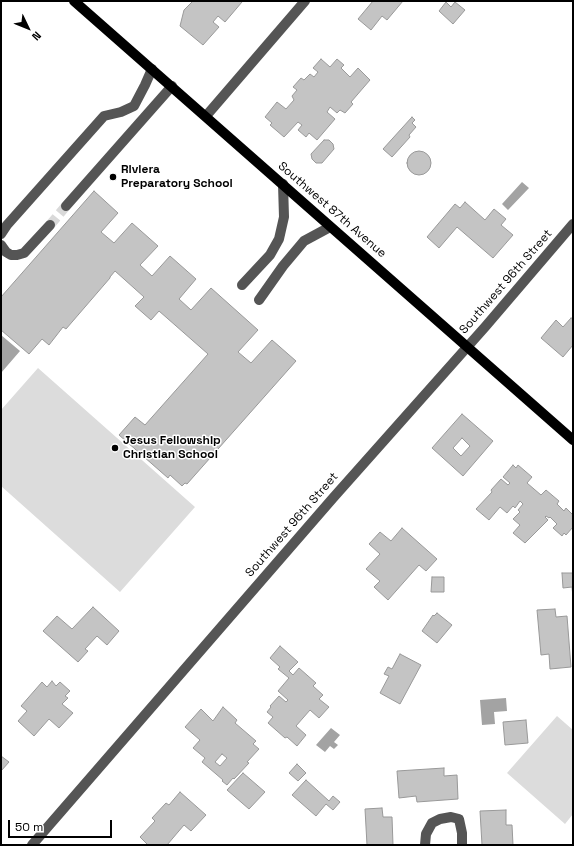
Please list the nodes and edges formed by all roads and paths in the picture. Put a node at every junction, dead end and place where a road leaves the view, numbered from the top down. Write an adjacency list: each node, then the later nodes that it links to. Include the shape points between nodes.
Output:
1 (74, 1): 3 (main road, Southwest 87th Avenue)
2 (305, 1): 5 (street)
3 (152, 69): 4 (main road, Southwest 87th Avenue); 11 (street, via 134,106 104,116)
4 (172, 86): 5 (main road, Southwest 87th Avenue); 7 (street)
5 (206, 116): 6 (main road, Southwest 87th Avenue)
6 (283, 184): 10 (main road, Southwest 87th Avenue); 13 (street, via 284,217 279,239 270,255)
7 (66, 206)
8 (573, 224): 15 (street, Southwest 96th Street)
9 (50, 225): 12 (street, via 24,253 17,256 6,252)
10 (330, 227): 14 (street, via 304,241); 15 (main road, Southwest 87th Avenue)
11 (1, 234)
12 (1, 245)
13 (242, 285)
14 (259, 300)
15 (467, 346): 16 (main road, Southwest 87th Avenue); 17 (street, Southwest 96th Street)
16 (573, 440)
17 (32, 845)
18 (425, 845): 19 (street, via 426,834 432,822 451,817 459,819)
19 (462, 845)

